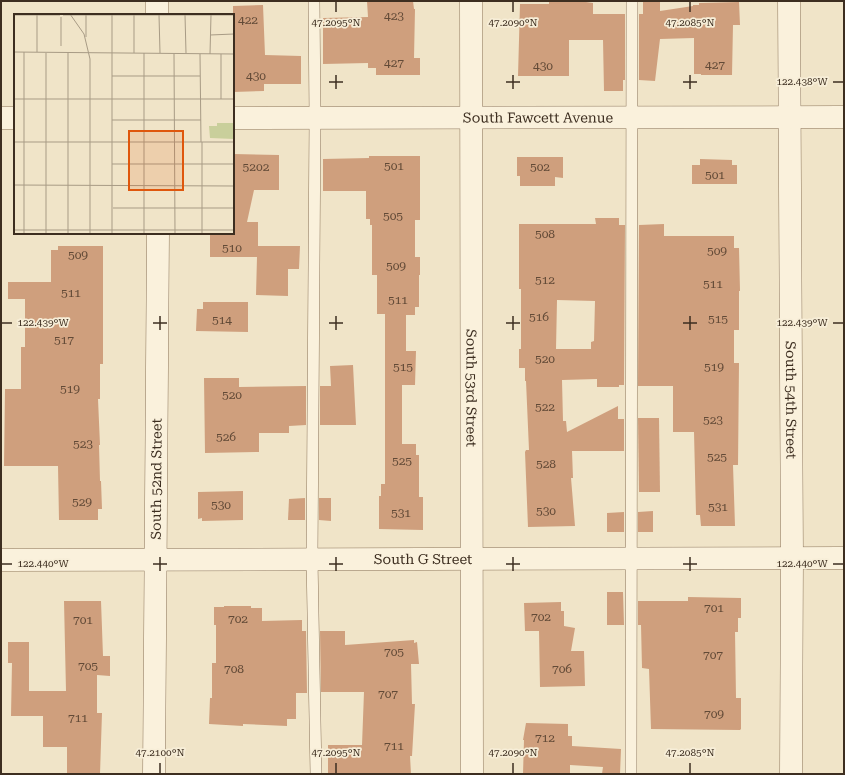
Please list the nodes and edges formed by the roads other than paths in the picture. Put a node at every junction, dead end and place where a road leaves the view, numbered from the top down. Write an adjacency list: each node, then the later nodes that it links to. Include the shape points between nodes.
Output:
1 (157, 1): 6 (street)
2 (314, 1): 13 (lane)
3 (471, 1): 14 (street, South 53rd Street)
4 (632, 1): 7 (lane)
5 (789, 1): 8 (street, South 54th Street)
6 (157, 14)
7 (632, 117): 8 (street, South Fawcett Avenue); 14 (street, South Fawcett Avenue); 19 (lane)
8 (789, 117): 9 (street, South Fawcett Avenue); 16 (street, South 54th Street)
9 (844, 117)
10 (1, 118): 11 (street)
11 (14, 118)
12 (234, 118): 13 (street, South Fawcett Avenue)
13 (316, 118): 14 (street, South Fawcett Avenue); 22 (lane)
14 (471, 118): 18 (street, South 53rd Street)
15 (158, 234): 21 (street, South 52nd Street)
16 (792, 558): 17 (street, South G Street); 19 (street, South G Street); 27 (street, South 54th Street)
17 (844, 558)
18 (472, 559): 19 (street, South G Street); 22 (street, South G Street); 25 (street, South 53rd Street)
19 (631, 559): 26 (lane)
20 (1, 560): 21 (street, South G Street)
21 (156, 560): 22 (street, South G Street); 23 (street, South 52nd Street)
22 (312, 560): 24 (lane)
23 (154, 774)
24 (316, 774)
25 (472, 774)
26 (631, 774)
27 (791, 774)

